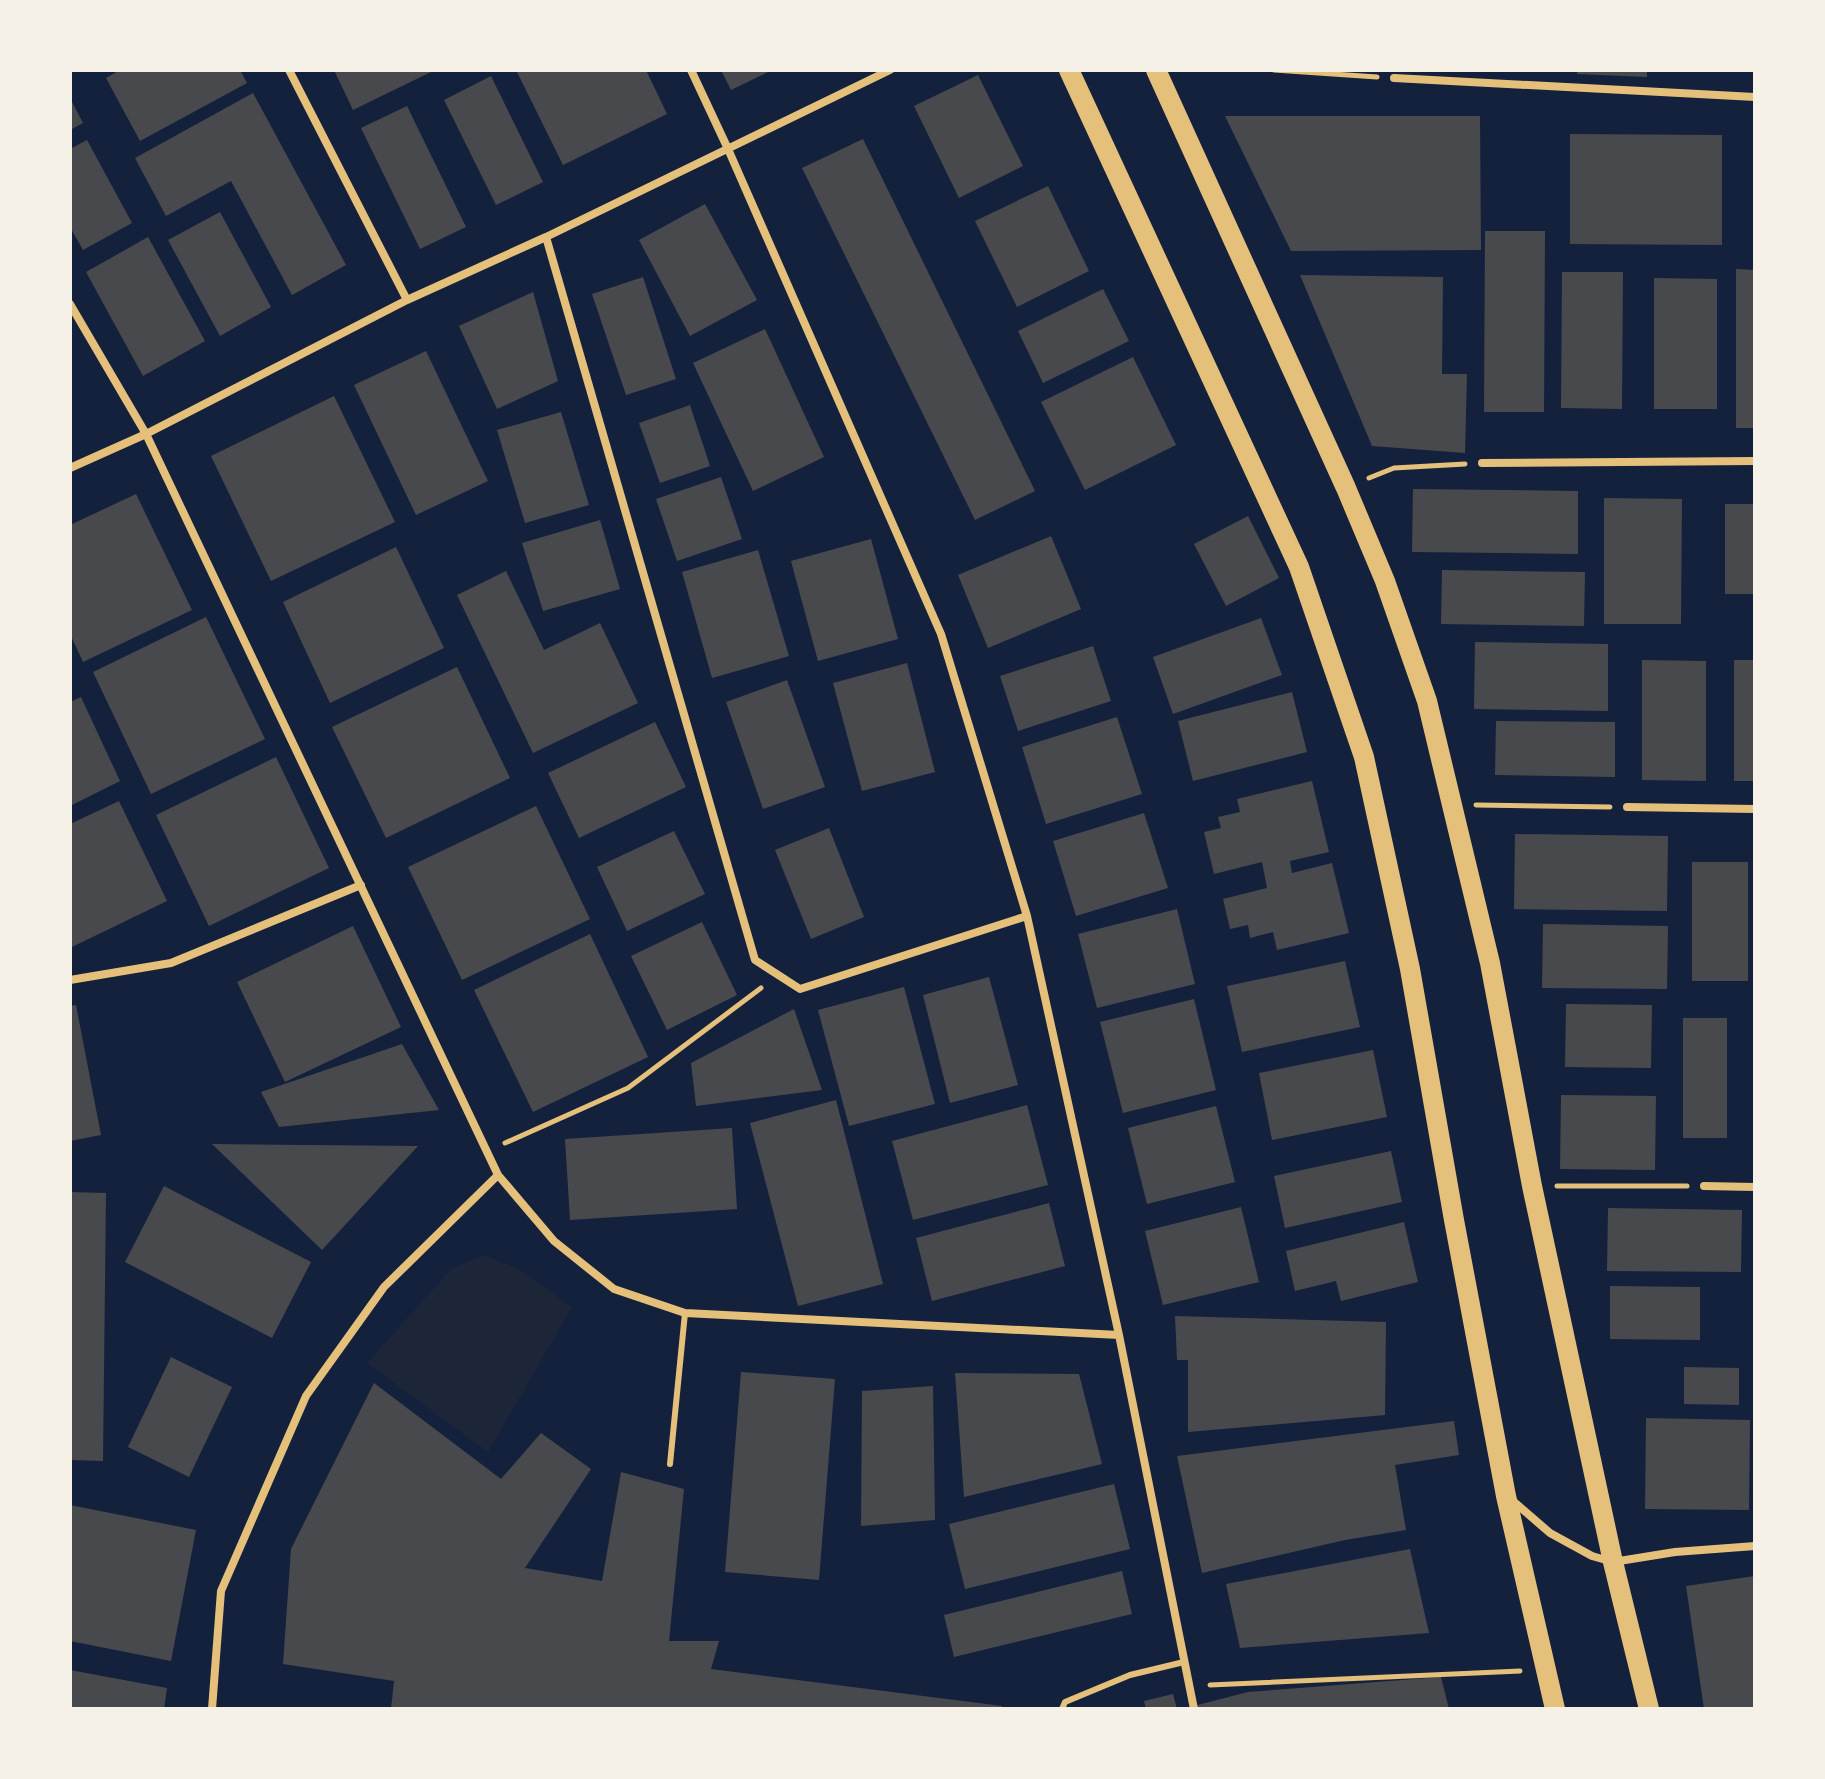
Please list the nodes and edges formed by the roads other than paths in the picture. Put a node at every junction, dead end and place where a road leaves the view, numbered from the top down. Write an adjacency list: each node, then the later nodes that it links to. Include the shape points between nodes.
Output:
1 (289, 70): 10 (street)
2 (691, 70): 8 (street)
3 (890, 70): 8 (street)
4 (1069, 70): 27 (main road, via 1299,567 1364,757 1410,969)
5 (1156, 70): 29 (main road, via 1346,488 1427,701 1490,963)
6 (1394, 78): 7 (street)
7 (1755, 97)
8 (728, 149): 9 (street); 19 (street, via 941,634)
9 (546, 237): 10 (street); 19 (street, via 755,960 800,989)
10 (407, 300): 12 (street)
11 (70, 304): 12 (street)
12 (146, 434): 15 (street); 18 (street)
13 (1755, 461): 14 (street)
14 (1482, 463)
15 (70, 468)
16 (1627, 807): 17 (street)
17 (1755, 809)
18 (361, 885): 20 (street, via 171,963); 21 (street)
19 (1027, 916): 25 (street)
20 (70, 980)
21 (498, 1175): 24 (street, via 554,1241 614,1289); 31 (street, via 384,1287 306,1396 221,1591)
22 (1704, 1186): 23 (street)
23 (1755, 1187)
24 (685, 1313): 25 (street); 26 (lane)
25 (1119, 1335): 30 (street)
26 (670, 1464)
27 (1506, 1496): 29 (street, via 1550,1533); 34 (main road)
28 (1755, 1546): 29 (street)
29 (1613, 1562): 35 (main road)
30 (1184, 1662): 32 (lane, via 1130,1675 1065,1702); 33 (street)
31 (212, 1709)
32 (1062, 1709)
33 (1194, 1709)
34 (1555, 1709)
35 (1649, 1709)

